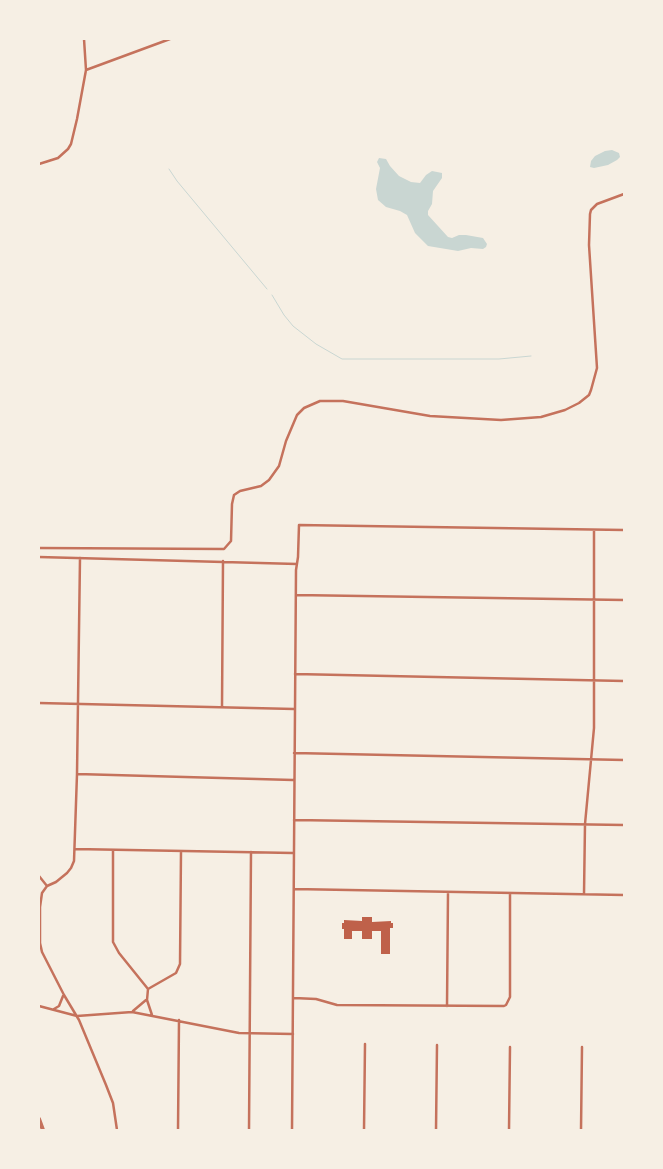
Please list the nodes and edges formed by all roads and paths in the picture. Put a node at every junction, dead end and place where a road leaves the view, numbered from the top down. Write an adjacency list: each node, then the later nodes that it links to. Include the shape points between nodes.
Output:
1 (84, 39): 3 (street)
2 (170, 39): 3 (street)
3 (86, 70): 4 (street, via 71,144 58,158)
4 (39, 164)
5 (624, 194): 8 (street, via 597,204 590,214 597,368 589,395 579,403 541,417 497,420 430,416 344,401 320,401 304,408 297,416 279,466 269,480 234,495 231,541 224,549)
6 (594, 530): 7 (street); 12 (street, via 299,525); 14 (street)
7 (624, 530)
8 (39, 548)
9 (39, 557): 10 (street)
10 (80, 558): 11 (street); 20 (street)
11 (223, 561): 12 (street); 21 (street)
12 (297, 564): 13 (street)
13 (296, 595): 14 (street); 16 (street)
14 (594, 600): 15 (street); 17 (street)
15 (624, 600)
16 (295, 674): 17 (street); 22 (street)
17 (594, 681): 18 (street); 24 (street)
18 (624, 681)
19 (39, 703): 20 (street)
20 (78, 704): 21 (street); 26 (street)
21 (222, 707): 22 (street)
22 (294, 708): 23 (street)
23 (294, 753): 24 (street); 27 (street)
24 (591, 759): 25 (street); 29 (street)
25 (624, 760)
26 (77, 774): 27 (street); 31 (street)
27 (294, 780): 28 (street)
28 (294, 820): 29 (street); 35 (street)
29 (585, 824): 30 (street); 41 (street)
30 (624, 825)
31 (75, 849): 32 (street); 37 (street, via 71,868)
32 (112, 850): 33 (street); 43 (street, via 113,942)
33 (181, 851): 34 (street); 43 (street, via 180,964 176,973)
34 (251, 852): 35 (street); 54 (street)
35 (294, 853): 38 (street)
36 (39, 876): 37 (street)
37 (47, 886): 44 (street, via 41,898 41,947)
38 (294, 890): 39 (street); 45 (street)
39 (448, 892): 40 (street); 48 (street)
40 (510, 893): 41 (street); 48 (street, via 508,1002 501,1007)
41 (584, 894): 42 (street)
42 (624, 895)
43 (148, 989): 46 (street)
44 (64, 995): 49 (street, via 59,1006); 52 (street)
45 (294, 998): 48 (street, via 316,999 337,1005); 55 (street)
46 (147, 1000): 50 (street); 51 (street)
47 (39, 1006): 49 (street)
48 (447, 1006)
49 (52, 1009): 52 (street)
50 (132, 1012): 51 (street); 52 (street)
51 (152, 1015): 53 (street)
52 (76, 1016): 62 (street, via 113,1104)
53 (179, 1020): 54 (street); 63 (street)
54 (250, 1034): 55 (street); 64 (street)
55 (293, 1034): 65 (street)
56 (365, 1044): 66 (street)
57 (437, 1045): 67 (street)
58 (510, 1047): 68 (street)
59 (582, 1047): 69 (street)
60 (39, 1119): 61 (street)
61 (43, 1130)
62 (117, 1130)
63 (178, 1130)
64 (250, 1130)
65 (292, 1130)
66 (364, 1130)
67 (436, 1130)
68 (509, 1130)
69 (582, 1130)

